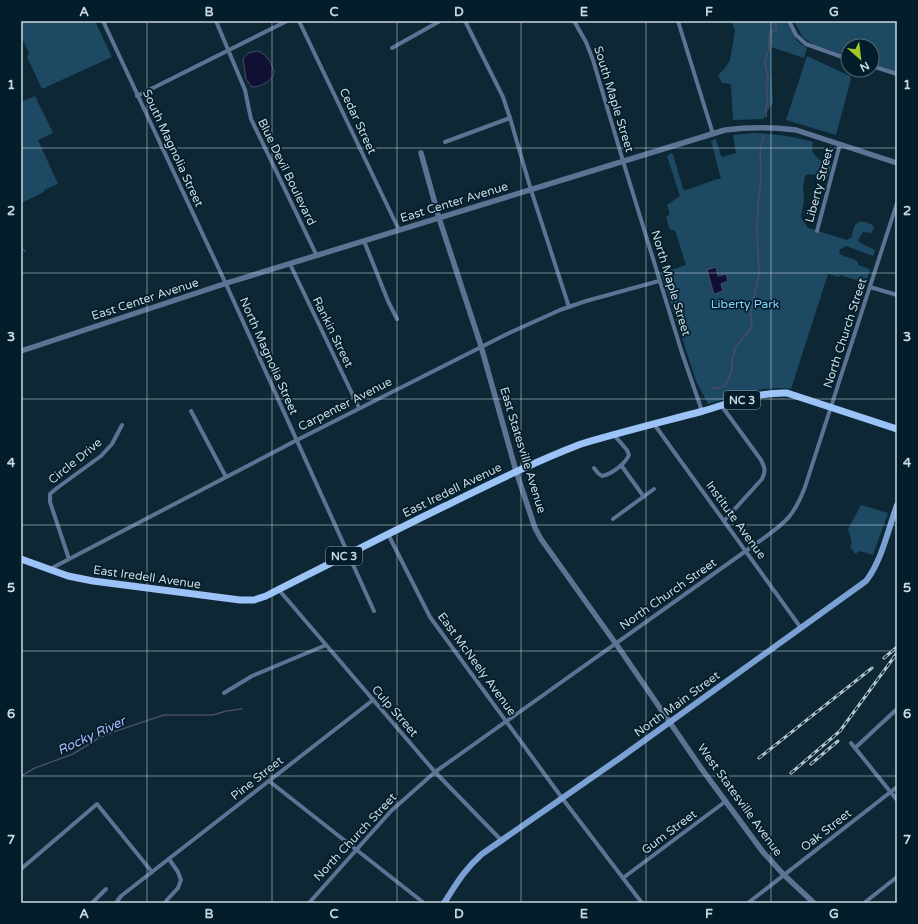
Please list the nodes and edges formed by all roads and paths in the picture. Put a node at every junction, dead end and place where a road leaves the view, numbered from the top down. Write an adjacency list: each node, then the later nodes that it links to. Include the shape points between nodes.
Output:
1 (103, 21): 15 (street, South Magnolia Street)
2 (216, 21): 11 (street, Blue Devil Boulevard)
3 (287, 21): 11 (street)
4 (299, 21): 26 (street, Cedar Street)
5 (440, 21): 10 (street)
6 (465, 21): 16 (street)
7 (574, 21): 21 (street, South Maple Street, via 593,60)
8 (678, 21): 17 (street)
9 (789, 21): 12 (street, via 796,35 806,44)
10 (392, 48)
11 (228, 50): 15 (street); 29 (street, Blue Devil Boulevard, via 245,90 251,119)
12 (840, 57)
13 (880, 69): 14 (street)
14 (897, 74)
15 (138, 96): 32 (street, South Magnolia Street)
16 (510, 118): 18 (street); 23 (street)
17 (713, 134): 19 (street, East Center Avenue, via 740,128 780,128); 21 (street, East Center Avenue)
18 (445, 142)
19 (840, 144): 22 (street, East Center Avenue); 27 (street, Liberty Street)
20 (421, 153): 25 (street, East Statesville Avenue)
21 (623, 161): 23 (street, East Center Avenue); 31 (street, North Maple Street)
22 (897, 163)
23 (531, 190): 25 (street, East Center Avenue); 35 (street)
24 (897, 203): 33 (street, North Church Street)
25 (439, 218): 26 (street, East Center Avenue); 37 (street, East Statesville Avenue)
26 (399, 230): 28 (street, East Center Avenue)
27 (817, 231)
28 (364, 241): 29 (street, East Center Avenue); 36 (street)
29 (317, 256): 30 (street, East Center Avenue)
30 (290, 264): 32 (street, East Center Avenue); 40 (street, Rankin Street)
31 (660, 281): 35 (street, Carpenter Avenue); 43 (street, North Maple Street)
32 (226, 284): 38 (street, East Center Avenue); 48 (street, North Magnolia Street)
33 (870, 287): 34 (street); 41 (street, North Church Street)
34 (897, 295)
35 (569, 307): 37 (street, Carpenter Avenue)
36 (397, 319)
37 (481, 346): 40 (street, Carpenter Avenue); 51 (street, East Statesville Avenue)
38 (21, 351)
39 (721, 405): 41 (main road, East Iredell Avenue / NC 3, via 774,393 795,395); 43 (main road, East Iredell Avenue / NC 3); 57 (street, via 765,468 762,479)
40 (359, 408): 48 (street, Carpenter Avenue)
41 (831, 408): 46 (main road, East Iredell Avenue / NC 3); 59 (street, North Church Street, via 797,507 786,522)
42 (191, 410): 52 (street)
43 (702, 411): 44 (main road, East Iredell Avenue / NC 3)
44 (654, 424): 47 (main road, East Iredell Avenue / NC 3); 57 (street, Institute Avenue)
45 (122, 425): 62 (street, Circle Drive, via 112,444 101,456 50,494 50,502)
46 (897, 429)
47 (614, 434): 49 (street, via 629,455); 51 (main road, East Iredell Avenue / NC 3, via 580,444)
48 (297, 440): 52 (street, Carpenter Avenue); 60 (street, North Magnolia Street)
49 (621, 465): 50 (street, via 602,476); 54 (street)
50 (594, 468)
51 (516, 471): 58 (main road, East Iredell Avenue / NC 3); 67 (street, East Statesville Avenue, via 541,539)
52 (226, 477): 62 (street, Carpenter Avenue)
53 (654, 489): 54 (street)
54 (644, 497): 56 (street)
55 (897, 505): 66 (main road, North Main Street, via 873,572 866,582)
56 (613, 519)
57 (724, 521): 59 (street, Institute Avenue)
58 (388, 534): 60 (main road, East Iredell Avenue / NC 3); 72 (street, East McNeely Avenue, via 430,617)
59 (746, 551): 66 (street, Institute Avenue); 67 (street, North Church Street)
60 (348, 554): 64 (main road, East Iredell Avenue / NC 3); 65 (street, North Magnolia Street)
61 (21, 559): 63 (main road, East Iredell Avenue / NC 3)
62 (69, 559): 63 (street, Carpenter Avenue)
63 (50, 570): 64 (main road, East Iredell Avenue / NC 3, via 93,581 240,600 254,600)
64 (279, 590): 68 (street, Culp Street)
65 (374, 611)
66 (801, 628): 73 (main road, North Main Street)
67 (615, 644): 72 (street, North Church Street); 73 (street, East Statesville Avenue)
68 (326, 645): 69 (street, via 252,676); 70 (street, Culp Street)
69 (224, 693)
70 (373, 700): 76 (street, Culp Street); 77 (street, Pine Street)
71 (897, 709): 75 (street)
72 (506, 721): 76 (street, North Church Street); 80 (street, East McNeely Avenue)
73 (670, 722): 80 (main road, North Main Street); 82 (street, West Statesville Avenue)
74 (852, 743): 75 (street)
75 (855, 748): 79 (street)
76 (435, 772): 83 (street, Culp Street); 84 (street, North Church Street, via 391,811)
77 (269, 781): 84 (street); 85 (street, Pine Street)
78 (897, 786): 79 (street, Oak Street)
79 (890, 792): 81 (street); 88 (street, Oak Street)
80 (562, 798): 83 (main road, North Main Street); 90 (street, East McNeely Avenue)
81 (897, 800)
82 (726, 801): 88 (street, West Statesville Avenue, via 763,852); 90 (street, Gum Street)
83 (502, 840): 97 (main road, North Main Street, via 469,865)
84 (355, 850): 95 (street, North Church Street); 96 (street)
85 (169, 859): 87 (street, Pine Street); 92 (street, via 181,880 178,888)
86 (21, 868): 87 (street, via 97,804)
87 (152, 872): 94 (street, Pine Street, via 121,896)
88 (785, 876): 99 (street, Oak Street); 100 (street, West Statesville Avenue)
89 (897, 877): 101 (street)
90 (623, 878): 98 (street, East McNeely Avenue)
91 (106, 889): 93 (street)
92 (166, 901)
93 (92, 903)
94 (116, 903)
95 (309, 903)
96 (424, 903)
97 (444, 903)
98 (642, 903)
99 (748, 903)
100 (814, 903)
101 (864, 903)

